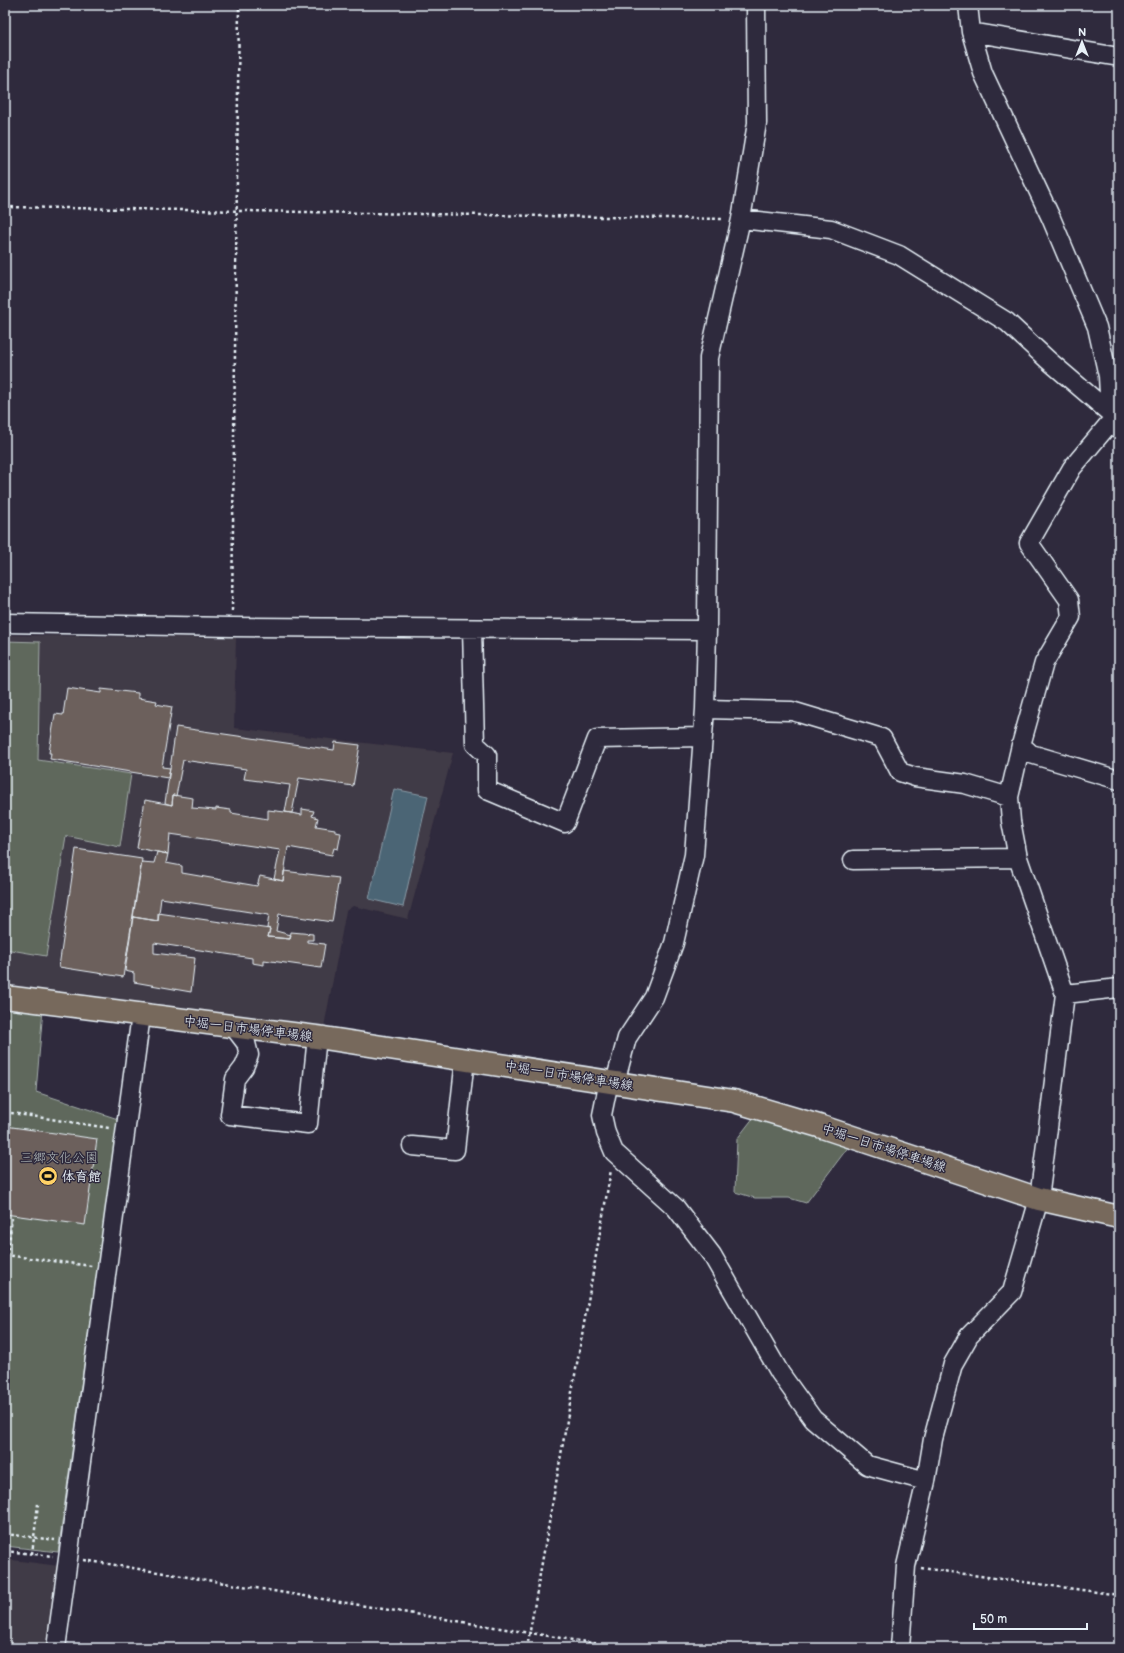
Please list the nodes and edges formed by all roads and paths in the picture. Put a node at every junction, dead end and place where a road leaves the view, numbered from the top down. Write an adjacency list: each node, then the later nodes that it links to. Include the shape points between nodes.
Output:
1 (239, 5): 7 (path)
2 (756, 5): 8 (street, via 757,123)
3 (968, 5): 4 (street)
4 (971, 32): 5 (street); 9 (street, via 982,73 1051,218 1097,327 1108,376)
5 (1119, 57)
6 (5, 207): 7 (path)
7 (236, 211): 8 (path); 11 (path)
8 (741, 219): 9 (street, via 831,229 898,255 1007,322); 13 (street, via 708,358)
9 (1114, 421): 16 (street, via 1072,468 1028,543 1069,600 1071,617 1044,663)
10 (5, 623): 11 (street)
11 (231, 627): 12 (street)
12 (472, 629): 13 (street); 15 (street, via 475,744 487,755 488,790 565,823 597,739)
13 (707, 630): 14 (street)
14 (705, 710): 15 (street); 18 (street, via 792,712 882,738 900,772 915,777 965,784)
15 (704, 738): 28 (street, via 694,855 674,943 654,997 627,1038)
16 (1021, 745): 17 (street, via 1031,754); 18 (street)
17 (1119, 780)
18 (1010, 797): 19 (street, via 1011,821)
19 (1018, 858): 20 (street); 22 (street)
20 (852, 860)
21 (1119, 988): 22 (street)
22 (1065, 994): 33 (street)
23 (5, 997): 24 (main road, 中堀一日市場停車場線)
24 (141, 1015): 25 (main road, 中堀一日市場停車場線); 30 (street)
25 (233, 1026): 26 (main road, 中堀一日市場停車場線); 26 (street, via 246,1044 249,1054 235,1079 230,1115 308,1124)
26 (317, 1037): 27 (main road, 中堀一日市場停車場線)
27 (465, 1059): 28 (main road, 中堀一日市場停車場線); 31 (street, via 455,1150)
28 (613, 1082): 32 (street, via 602,1115); 33 (main road, 中堀一日市場停車場線, via 734,1101 820,1126)
29 (5, 1112): 30 (path)
30 (126, 1130): 37 (street)
31 (412, 1146)
32 (614, 1152): 39 (street, via 676,1208 690,1225 712,1255 780,1372 813,1419 867,1465); 49 (path)
33 (1039, 1199): 34 (main road, 中堀一日市場停車場線); 39 (street, via 1012,1292 968,1336 953,1364 933,1439)
34 (1119, 1217)
35 (12, 1218): 36 (path)
36 (6, 1255): 37 (path); 38 (path)
37 (107, 1268): 46 (street)
38 (5, 1274)
39 (926, 1482): 47 (street)
40 (38, 1504): 42 (path)
41 (5, 1534): 42 (path)
42 (34, 1538): 43 (path); 45 (path)
43 (54, 1541)
44 (5, 1551): 45 (path)
45 (32, 1554): 46 (path)
46 (68, 1558): 49 (path); 50 (street)
47 (906, 1566): 48 (path); 53 (street)
48 (1119, 1595)
49 (530, 1632): 51 (path); 52 (path)
50 (56, 1648)
51 (528, 1648)
52 (622, 1648)
53 (900, 1648)

